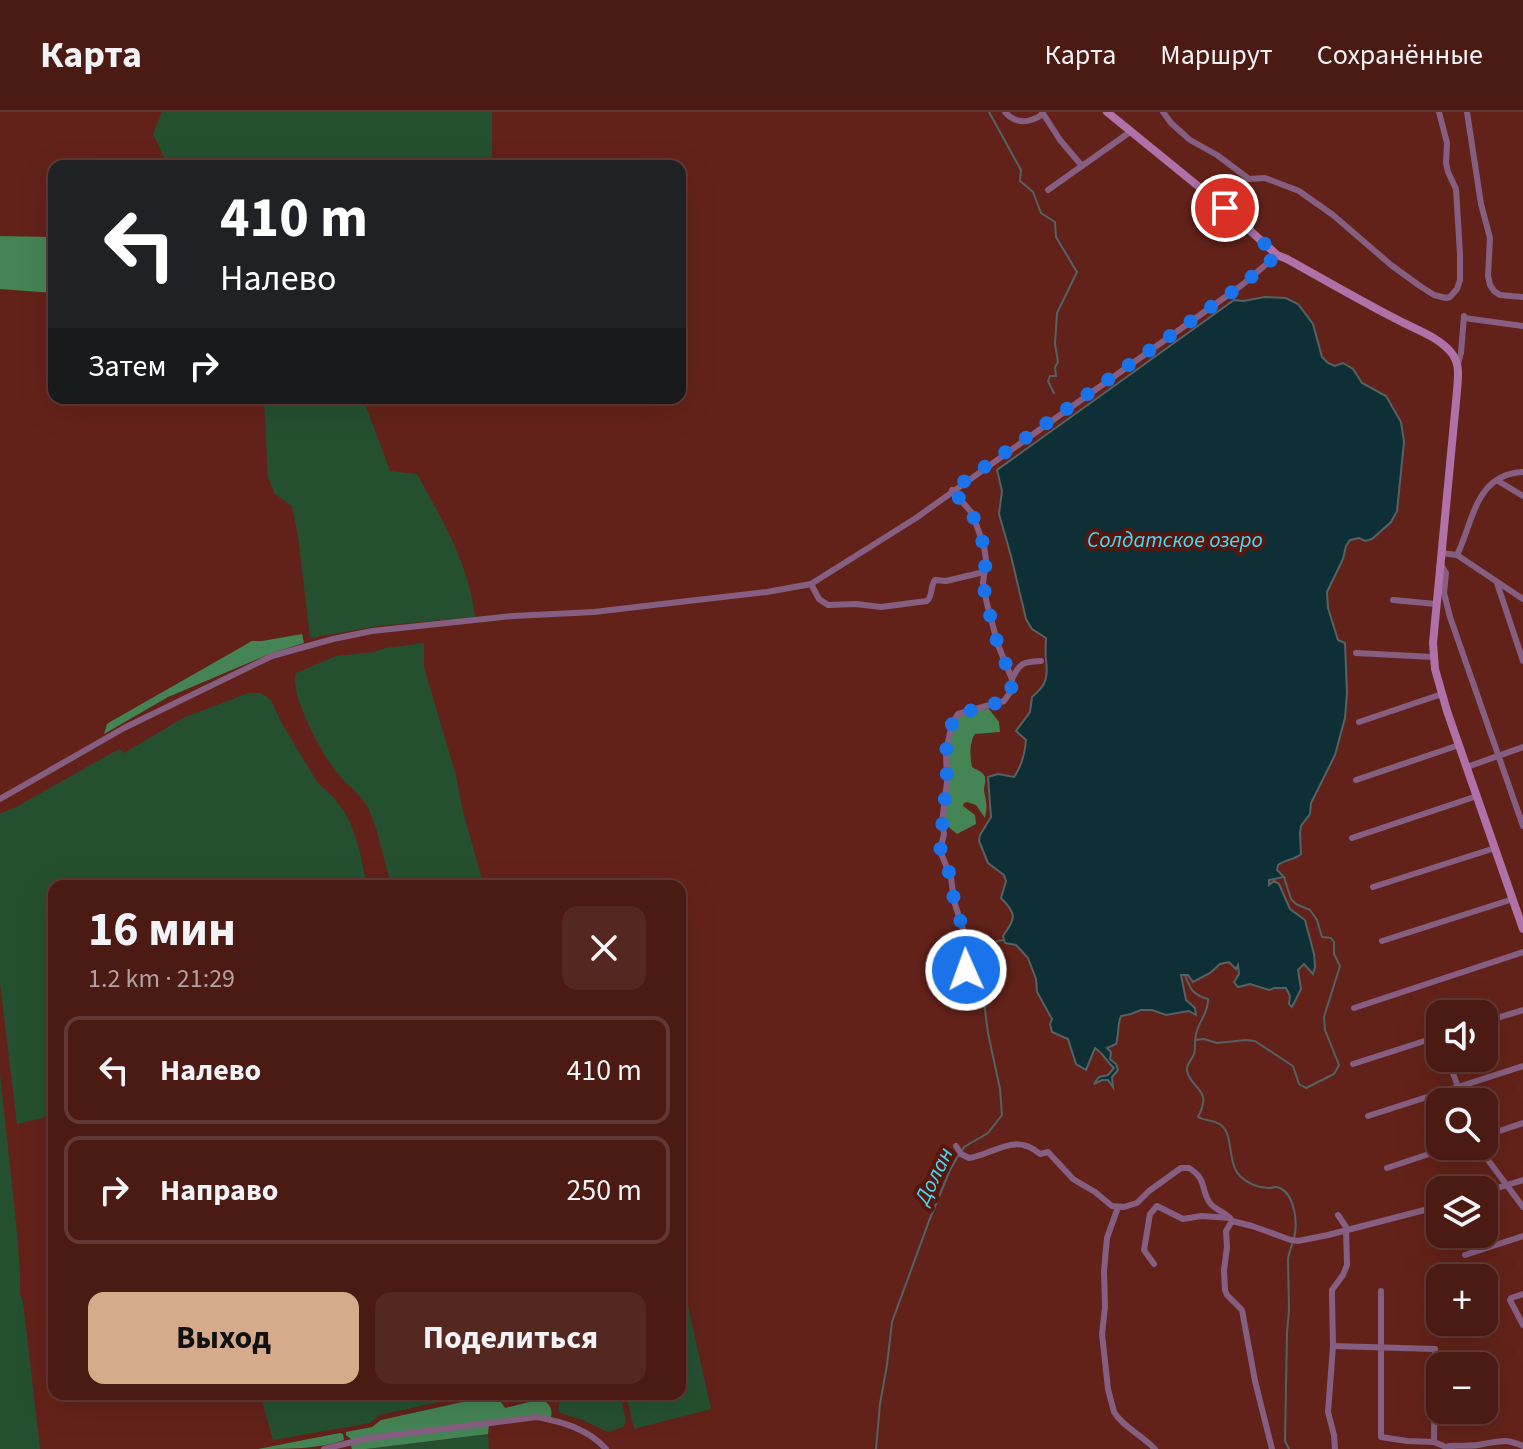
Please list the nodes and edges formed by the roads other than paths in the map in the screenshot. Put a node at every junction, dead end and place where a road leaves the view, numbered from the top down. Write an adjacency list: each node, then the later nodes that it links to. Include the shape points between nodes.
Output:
1 (1005, 112): 6 (street, via 1023,121)
2 (1107, 112): 7 (main road)
3 (1163, 112): 4 (street, via 1190,140 1249,179 1265,178 1307,196 1391,265 1446,298 1460,280 1460,254 1456,189 1446,163)
4 (1439, 112)
5 (1467, 112): 11 (street, via 1490,238 1490,285 1500,295)
6 (1042, 113): 8 (street)
7 (1130, 132): 8 (street); 10 (main road)
8 (1082, 166): 9 (street)
9 (1048, 190)
10 (1277, 255): 14 (main road, via 1443,344); 17 (street)
11 (1523, 297)
12 (1523, 326): 14 (street, via 1464,317)
13 (1469, 357): 14 (street)
14 (1459, 360): 19 (main road)
15 (1523, 472): 16 (street)
16 (1498, 481): 18 (street); 20 (street, via 1476,502)
17 (952, 490): 22 (street, via 979,530); 24 (street)
18 (1523, 496)
19 (1441, 553): 20 (street); 21 (main road)
20 (1457, 555): 23 (street)
21 (1439, 567): 27 (main road); 37 (street, via 1446,573 1450,617)
22 (984, 572): 24 (street, via 935,580 927,601 889,606 828,605); 32 (street, via 987,604)
23 (1497, 583): 25 (street); 31 (street)
24 (811, 584): 41 (street, via 635,607 372,631 297,648 124,728)
25 (1523, 599)
26 (1393, 600): 27 (street)
27 (1436, 604): 29 (main road)
28 (1356, 653): 29 (street)
29 (1433, 657): 33 (main road)
30 (1041, 661): 32 (street, via 1023,662)
31 (1523, 661)
32 (1012, 679): 50 (street, via 1004,701 958,714 946,751 940,851 968,945)
33 (1442, 694): 34 (street); 35 (main road)
34 (1359, 722)
35 (1459, 745): 38 (main road); 39 (street)
36 (1523, 747): 37 (street)
37 (1498, 755): 38 (street); 42 (street)
38 (1467, 767): 40 (main road)
39 (1356, 780)
40 (1477, 796): 43 (street); 44 (main road)
41 (0, 799)
42 (1523, 826)
43 (1352, 838)
44 (1495, 848): 45 (street); 46 (main road)
45 (1373, 887)
46 (1513, 899): 47 (main road); 48 (street)
47 (1523, 929)
48 (1382, 941)
49 (1523, 952): 51 (street)
50 (966, 970)
51 (1354, 1008)
52 (1523, 1010): 53 (street)
53 (1498, 1018)
54 (1426, 1041): 55 (street)
55 (1353, 1064)
56 (1523, 1066): 58 (street)
57 (1453, 1072): 58 (street)
58 (1459, 1087): 59 (street)
59 (1368, 1116)
60 (1523, 1123): 61 (street)
61 (1498, 1131)
62 (956, 1146): 69 (street, via 969,1158 1009,1145 1048,1152 1073,1179)
63 (1426, 1155): 65 (street)
64 (1488, 1160): 67 (street)
65 (1387, 1168)
66 (1523, 1180): 67 (street)
67 (1506, 1185): 68 (street); 70 (street)
68 (1498, 1188)
69 (1118, 1207): 73 (street, via 1137,1203 1181,1168 1189,1168 1200,1174 1211,1204); 88 (street, via 1107,1238 1102,1350 1114,1412)
70 (1523, 1207)
71 (1426, 1210): 74 (street)
72 (1338, 1215): 74 (street)
73 (1231, 1220): 74 (street, via 1294,1241); 77 (street, via 1183,1219 1157,1206 1150,1214 1144,1250); 89 (street, via 1226,1231 1225,1290 1242,1310)
74 (1346, 1230): 81 (street, via 1347,1265 1332,1290)
75 (1523, 1236): 76 (street)
76 (1465, 1255)
77 (1154, 1264)
78 (1381, 1291): 82 (street)
79 (1523, 1294): 80 (street, via 1510,1300)
80 (1523, 1325)
81 (1333, 1346): 82 (street); 90 (street, via 1328,1412)
82 (1380, 1347): 83 (street, via 1381,1437); 83 (street, via 1435,1349)
83 (1434, 1442): 85 (street)
84 (1523, 1446): 85 (street, via 1509,1440)
85 (1448, 1448)
86 (324, 1449): 87 (street, via 369,1438 537,1417 578,1428)
87 (606, 1449)
88 (1155, 1449)
89 (1272, 1449)
90 (1335, 1449)

